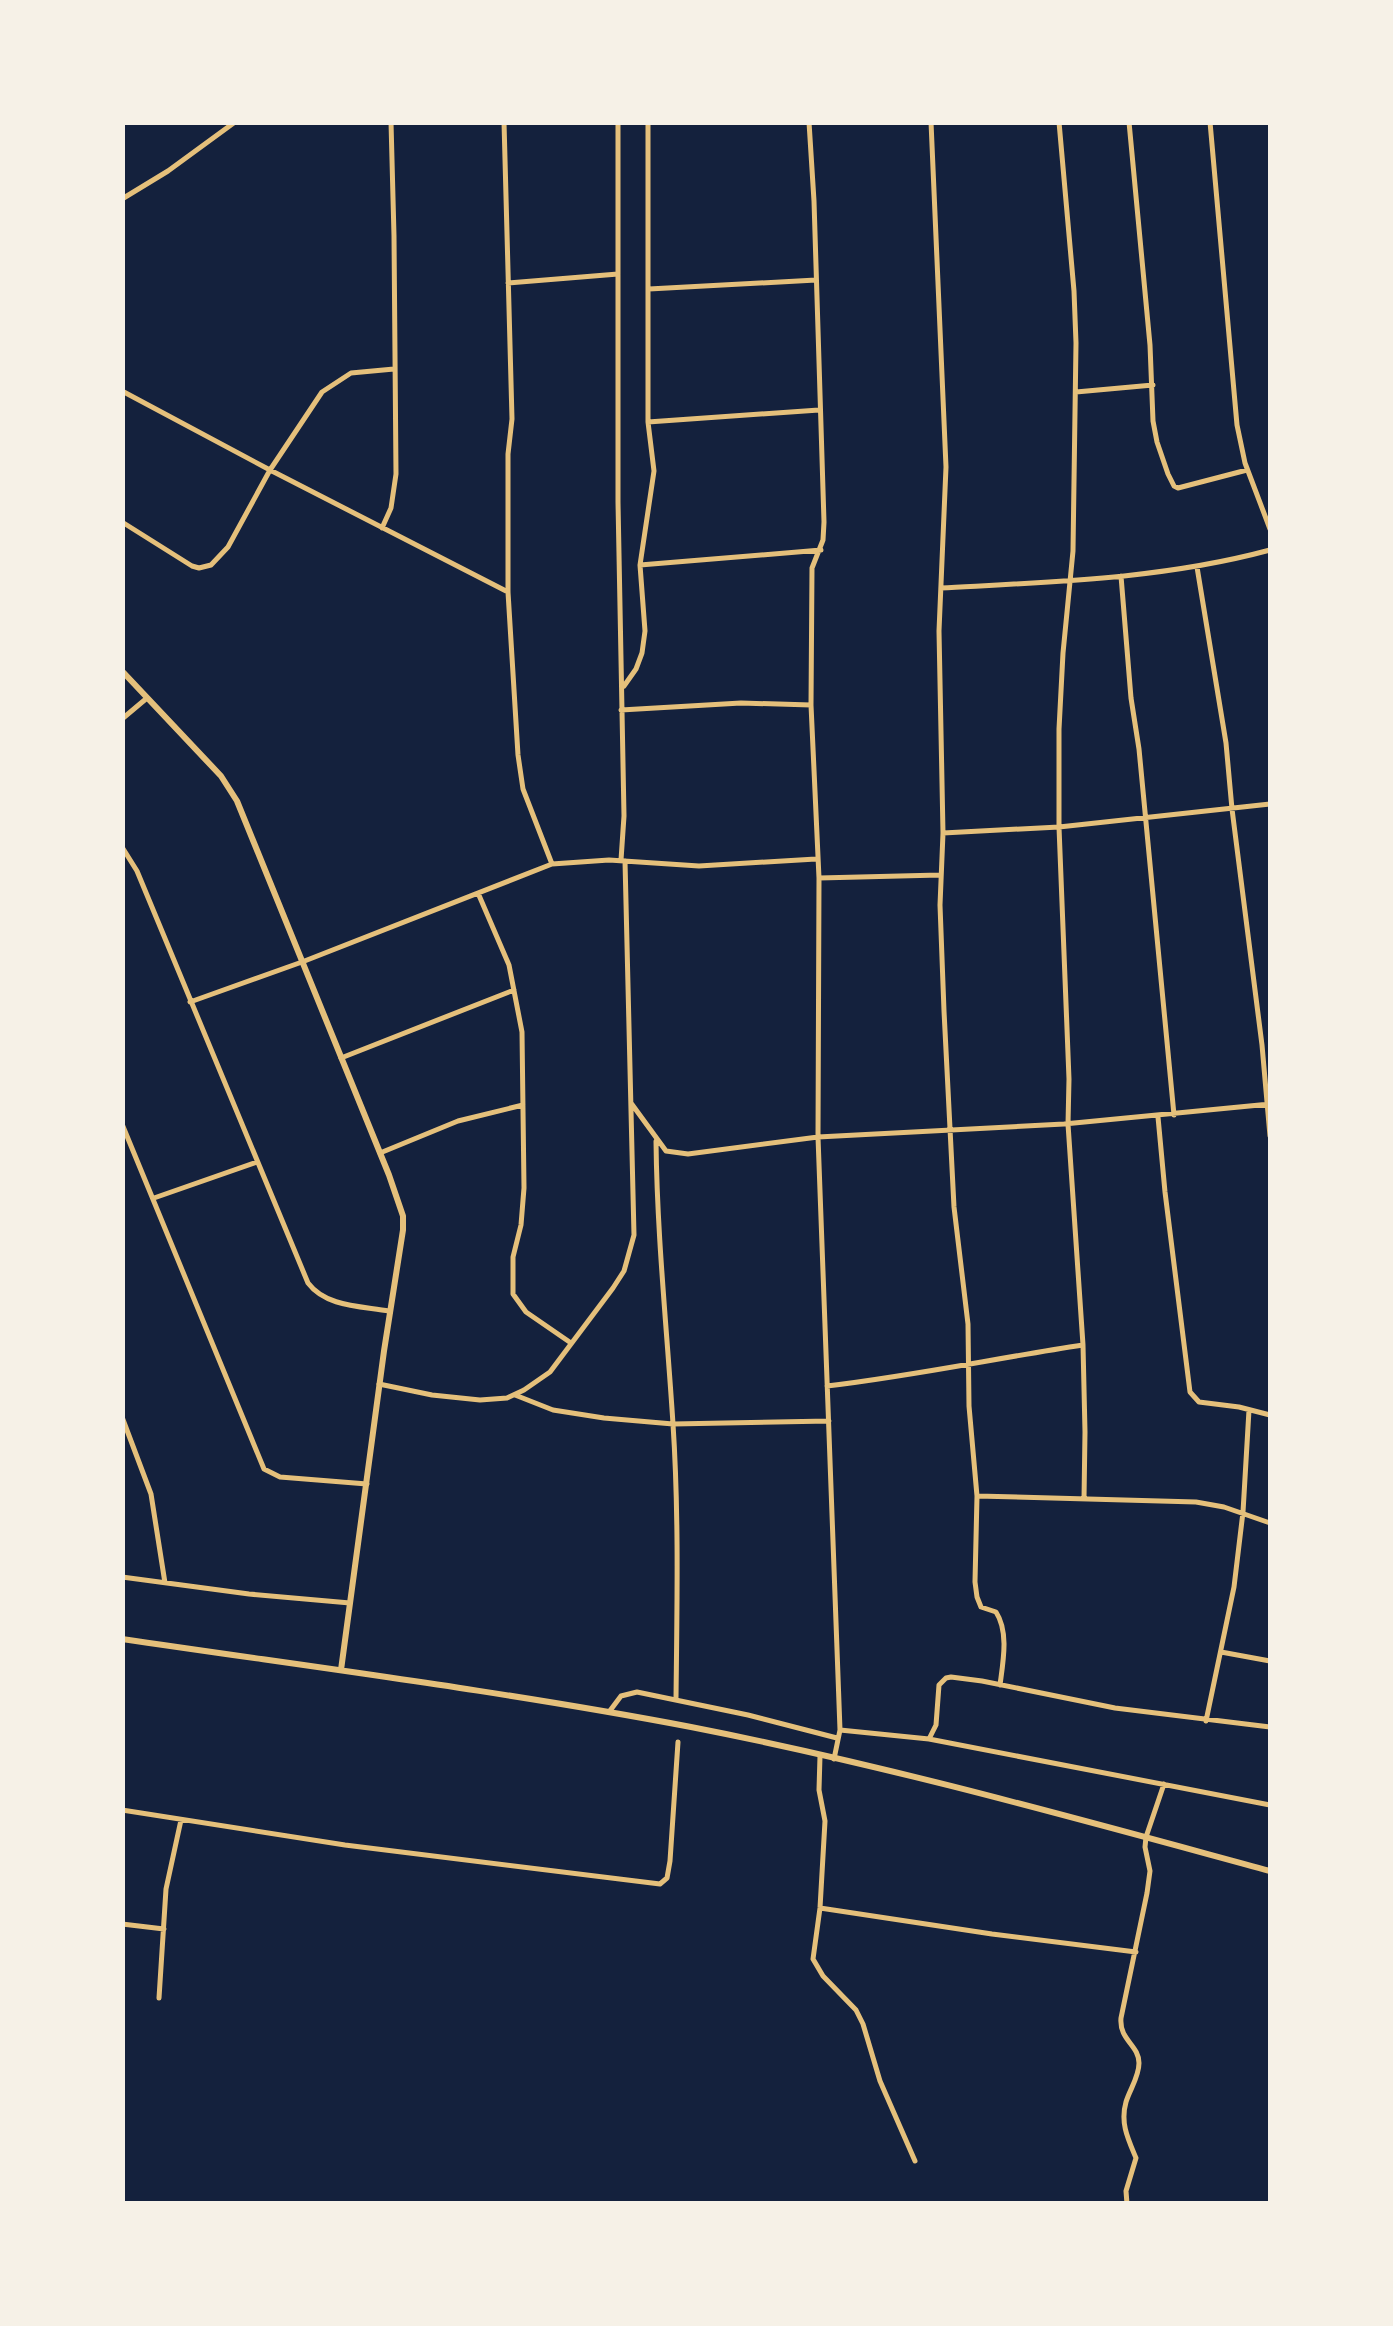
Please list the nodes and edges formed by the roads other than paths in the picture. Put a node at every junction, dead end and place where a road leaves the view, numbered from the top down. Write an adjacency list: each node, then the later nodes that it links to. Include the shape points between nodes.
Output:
1 (235, 122): 11 (street)
2 (391, 122): 16 (street)
3 (504, 122): 14 (street)
4 (618, 122): 12 (street)
5 (648, 122): 15 (street)
6 (809, 122): 13 (street)
7 (931, 122): 33 (street, via 946,467)
8 (1059, 122): 19 (street)
9 (1130, 122): 17 (street)
10 (1210, 122): 23 (street)
11 (122, 199)
12 (618, 274): 14 (street); 36 (street)
13 (816, 280): 15 (street); 20 (street)
14 (508, 284): 34 (street)
15 (649, 288): 21 (street)
16 (394, 369): 22 (street, via 351,373 322,392); 25 (street, via 396,474)
17 (1153, 385): 19 (street); 23 (street, via 1156,437 1174,486)
18 (122, 390): 22 (street)
19 (1076, 392): 32 (street)
20 (819, 410): 21 (street); 27 (street)
21 (648, 422): 29 (street, via 654,470)
22 (270, 470): 24 (street, via 228,547 208,567 192,566); 25 (street)
23 (1247, 470): 26 (street)
24 (122, 522)
25 (382, 528): 34 (street)
26 (1270, 529)
27 (821, 550): 29 (street); 38 (street, via 812,568)
28 (1270, 550): 30 (street)
29 (640, 565): 36 (street, via 642,653)
30 (1197, 566): 31 (street); 42 (street)
31 (1121, 576): 32 (street); 43 (street)
32 (1071, 581): 33 (street); 44 (street)
33 (941, 588): 45 (street)
34 (508, 592): 49 (street, via 520,774)
35 (122, 671): 37 (street)
36 (622, 688): 39 (street)
37 (148, 698): 40 (street); 53 (street, via 237,800)
38 (811, 705): 39 (street); 47 (street)
39 (621, 710): 48 (street)
40 (122, 719)
41 (1270, 804): 42 (street)
42 (1232, 810): 43 (street); 58 (street)
43 (1145, 818): 44 (street); 60 (street)
44 (1059, 826): 45 (street); 63 (street)
45 (943, 833): 50 (street)
46 (122, 847): 55 (street)
47 (818, 859): 48 (street, via 699,866); 51 (street)
48 (623, 860): 49 (street); 57 (street)
49 (552, 864): 52 (street)
50 (940, 875): 51 (street); 64 (street)
51 (819, 878): 66 (street)
52 (478, 892): 53 (street); 54 (street)
53 (302, 962): 55 (street); 56 (street)
54 (514, 990): 56 (street); 59 (street)
55 (190, 1002): 69 (street)
56 (340, 1058): 68 (street)
57 (630, 1103): 67 (street); 72 (street, via 630,1253 624,1272)
58 (1269, 1104): 60 (street); 65 (street)
59 (523, 1106): 68 (street, via 458,1121); 72 (street, via 524,1188 513,1294 526,1312)
60 (1174, 1115): 61 (street)
61 (1158, 1116): 63 (street); 78 (street, via 1190,1392 1199,1402)
62 (122, 1124): 70 (street)
63 (1068, 1124): 64 (street); 73 (street)
64 (949, 1132): 66 (street); 74 (street)
65 (1270, 1136)
66 (818, 1137): 67 (street, via 688,1154 666,1151); 76 (street)
67 (656, 1138): 82 (street)
68 (380, 1153): 71 (street, via 403,1216)
69 (257, 1162): 70 (street); 71 (street, via 317,1294)
70 (154, 1198): 83 (street, via 264,1469 280,1477)
71 (389, 1311): 75 (street)
72 (571, 1343): 77 (street, via 550,1372)
73 (1083, 1345): 74 (street); 85 (street)
74 (968, 1364): 76 (street); 84 (street)
75 (379, 1384): 77 (street, via 480,1400); 83 (street)
76 (827, 1386): 81 (street)
77 (515, 1395): 82 (street, via 553,1410)
78 (1249, 1410): 79 (street); 86 (street)
79 (1270, 1415)
80 (122, 1417): 89 (street, via 151,1494)
81 (829, 1421): 82 (street); 100 (street)
82 (673, 1424): 96 (street)
83 (366, 1484): 90 (street)
84 (977, 1496): 85 (street); 95 (street, via 976,1597 1002,1621)
85 (1084, 1499): 86 (street, via 1196,1502)
86 (1243, 1512): 87 (street); 92 (street)
87 (1270, 1523)
88 (122, 1577): 89 (street)
89 (166, 1584): 90 (street)
90 (350, 1603): 94 (street)
91 (122, 1640): 94 (street)
92 (1221, 1652): 93 (street); 98 (street)
93 (1270, 1661)
94 (342, 1670): 97 (street)
95 (1000, 1685): 98 (street); 101 (street, via 960,1677 942,1681)
96 (676, 1699): 97 (street, via 630,1692); 100 (street)
97 (610, 1712): 103 (street)
98 (1206, 1720): 99 (street)
99 (1270, 1728)
100 (839, 1734): 101 (street); 104 (street)
101 (930, 1739): 105 (street)
102 (678, 1742): 108 (street, via 670,1861 660,1884)
103 (820, 1756): 104 (street); 111 (street, via 826,1821)
104 (834, 1759): 109 (street)
105 (1164, 1784): 106 (street); 109 (street)
106 (1270, 1805)
107 (122, 1810): 108 (street)
108 (181, 1820): 113 (street)
109 (1146, 1837): 110 (street); 114 (street, via 1150,1871)
110 (1270, 1871)
111 (820, 1908): 114 (street); 116 (street, via 814,1964 856,2010)
112 (122, 1924): 113 (street)
113 (164, 1929): 115 (street)
114 (1136, 1952): 117 (street, via 1120,2026 1139,2063 1124,2119 1136,2158)
115 (159, 1998)
116 (914, 2161)
117 (1127, 2204)

